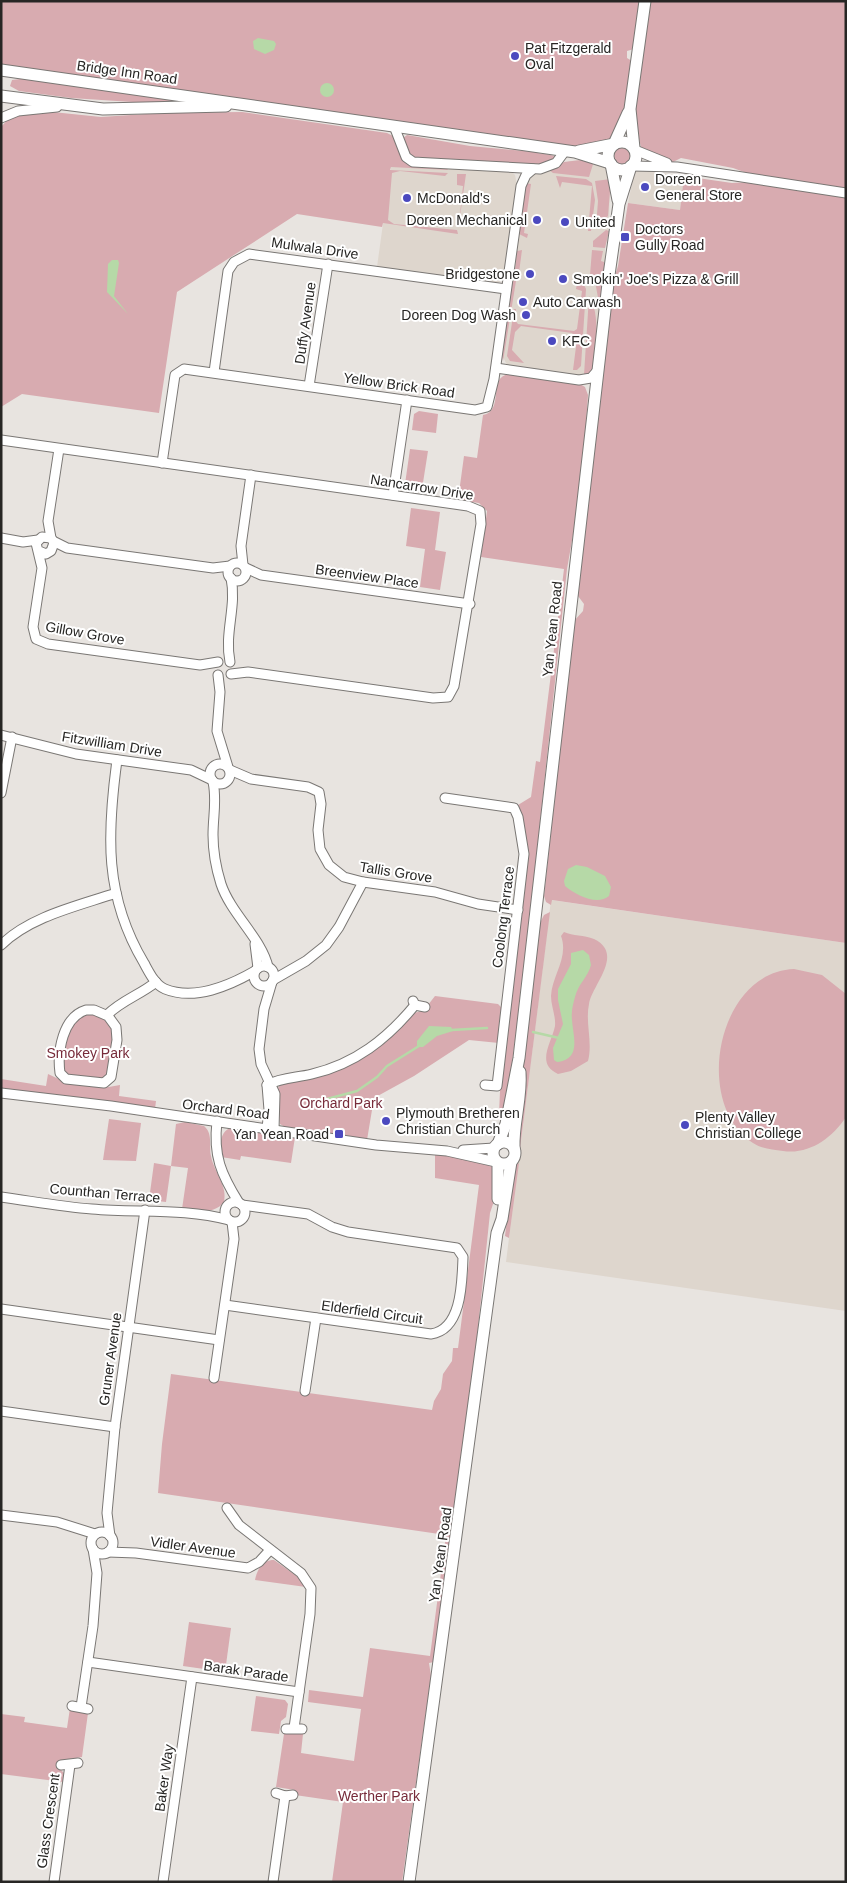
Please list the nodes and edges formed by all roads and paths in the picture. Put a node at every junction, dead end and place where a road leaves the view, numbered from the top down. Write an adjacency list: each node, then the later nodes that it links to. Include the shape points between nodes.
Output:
1 (645, 1): 6 (main road)
2 (1, 71): 5 (main road, Bridge Inn Road)
3 (1, 96): 4 (main road, Bridge Inn Road)
4 (70, 106): 5 (main road, Bridge Inn Road, via 116,109); 7 (street, via 29,109)
5 (248, 106): 8 (main road, Bridge Inn Road)
6 (630, 109): 9 (main road); 10 (main road)
7 (1, 118)
8 (394, 126): 11 (main road, Bridge Inn Road); 14 (street, Bridge Inn Road, via 406,157 413,162)
9 (614, 144): 10 (main road, via 623,141); 11 (main road, Bridge Inn Road); 12 (main road, via 608,155)
10 (635, 149): 13 (main road); 15 (street)
11 (570, 151): 12 (main road, Bridge Inn Road); 16 (street, Bridge Inn Road, via 556,163)
12 (611, 164): 13 (main road, via 621,170); 19 (main road, Yan Yean Road)
13 (632, 166): 15 (street); 19 (main road, Yan Yean Road)
14 (512, 167): 16 (street, Bridge Inn Road); 17 (street)
15 (677, 167): 18 (street)
16 (533, 168): 17 (street, Yellow Brick Road)
17 (521, 186): 21 (street, Yellow Brick Road)
18 (846, 193)
19 (619, 204): 23 (main road, Yan Yean Road)
20 (328, 264): 21 (street, Mulwala Drive); 24 (street, Mulwala Drive, via 253,253 234,262 227,278); 26 (street, Duffy Avenue)
21 (506, 289): 22 (street, Yellow Brick Road)
22 (496, 368): 25 (street); 27 (street, Yellow Brick Road, via 491,400 484,409)
23 (598, 370): 25 (street, via 591,378); 28 (main road, Yan Yean Road)
24 (214, 372): 26 (street, Yellow Brick Road); 31 (street, Yellow Brick Road, via 184,369 175,375)
25 (579, 380): 28 (street, via 588,386)
26 (310, 386): 27 (street, Yellow Brick Road)
27 (407, 400): 33 (street)
28 (594, 403): 79 (main road, Yan Yean Road)
29 (1, 440): 30 (street, Nancarrow Drive)
30 (58, 448): 31 (street, Nancarrow Drive); 34 (street)
31 (162, 463): 32 (street, Nancarrow Drive)
32 (251, 475): 33 (street, Nancarrow Drive); 41 (street)
33 (393, 495): 42 (street, Nancarrow Drive, via 468,506 480,511)
34 (48, 521): 36 (street, Gillow Grove); 37 (street)
35 (1, 538): 37 (street)
36 (52, 539): 37 (street); 38 (street, Breenview Place); 39 (street, Gillow Grove, via 54,546)
37 (39, 544): 39 (street, via 44,554); 40 (street, Gillow Grove)
38 (67, 548): 39 (street, Breenview Place); 41 (street, Breenview Place)
39 (50, 552): 40 (street, Gillow Grove)
40 (42, 568): 46 (street, Gillow Grove, via 33,627 36,639)
41 (237, 572): 42 (street, Breenview Place); 43 (street)
42 (470, 604): 47 (street, Nancarrow Drive, via 454,686 448,696 433,698)
43 (227, 645): 44 (street); 45 (street)
44 (219, 661): 45 (street, via 225,659); 46 (street, Gillow Grove); 48 (street, via 215,668)
45 (231, 663): 47 (street, Nancarrow Drive); 49 (street)
46 (200, 665): 48 (street, Gillow Grove)
47 (248, 672): 49 (street, Nancarrow Drive)
48 (217, 674): 49 (street); 50 (street)
49 (230, 675): 50 (street)
50 (220, 692): 53 (street)
51 (1, 735): 52 (street, Fitzwilliam Drive)
52 (12, 737): 54 (street, Fitzwilliam Drive); 61 (street)
53 (219, 745): 55 (street); 56 (street)
54 (117, 760): 57 (street, Fitzwilliam Drive); 65 (street, via 109,831)
55 (214, 766): 56 (street, via 222,764); 57 (street, Fitzwilliam Drive); 59 (street, via 210,774)
56 (229, 769): 58 (street, Tallis Grove); 60 (street)
57 (191, 770): 59 (street, Fitzwilliam Drive)
58 (251, 779): 60 (street, Tallis Grove); 64 (street, Tallis Grove, via 308,787 319,792 318,830 323,858 336,872)
59 (212, 781): 60 (street); 63 (street)
60 (227, 782): 63 (street)
61 (1, 794)
62 (446, 798): 66 (street, Coolong Terrace, via 509,806 516,811 524,854)
63 (216, 803): 67 (street, via 213,845 219,878 230,905)
64 (359, 881): 66 (street, Tallis Grove, via 435,892 478,904); 69 (street, via 350,905 326,944)
65 (116, 894): 68 (street, via 39,920); 73 (street, via 132,940)
66 (518, 910): 81 (street, Coolong Terrace, via 497,1086)
67 (254, 941): 70 (street); 71 (street)
68 (2, 942)
69 (297, 965): 70 (street); 72 (street)
70 (269, 968): 71 (street); 72 (street, via 274,973)
71 (256, 970): 74 (street); 75 (street, via 254,978)
72 (273, 981): 75 (street, via 266,986); 77 (street)
73 (156, 982): 74 (street, via 169,990 198,994); 78 (street, via 144,992 121,1002)
74 (233, 982): 75 (street)
75 (258, 984): 77 (street)
76 (425, 1007): 80 (street, via 414,1003 386,1037 358,1056 322,1071)
77 (264, 1009): 80 (street, via 259,1049)
78 (108, 1015): 78 (street, via 86,1010 70,1020 64,1032 60,1061 63,1077 101,1084 110,1080 117,1034)
79 (519, 1058): 85 (main road, Yan Yean Road, via 506,1124); 86 (main road, Yan Yean Road, via 521,1096 514,1125)
80 (268, 1082): 84 (street)
81 (484, 1084)
82 (1, 1093): 83 (street, Orchard Road)
83 (217, 1122): 84 (street, Orchard Road); 90 (street, via 216,1154)
84 (270, 1128): 87 (street, Orchard Road, via 376,1145)
85 (496, 1146): 86 (main road, via 507,1142); 87 (street, Orchard Road); 88 (main road, via 492,1154)
86 (514, 1148): 89 (main road, via 516,1155)
87 (448, 1151): 88 (street, Orchard Road)
88 (497, 1162): 89 (main road, via 505,1165); 99 (main road, Yan Yean Road)
89 (511, 1162): 99 (main road, Yan Yean Road)
90 (228, 1184): 92 (street); 93 (street)
91 (1, 1197): 95 (street, Counthan Terrace, via 91,1209)
92 (241, 1204): 93 (street, via 233,1203); 94 (street, Elderfield Circuit); 97 (street)
93 (227, 1208): 96 (street, Counthan Terrace); 98 (street, via 226,1215)
94 (270, 1209): 97 (street, Elderfield Circuit); 103 (street, Elderfield Circuit, via 308,1214 348,1232 453,1247 462,1254 456,1312 449,1325 440,1332 424,1333)
95 (145, 1210): 96 (street, Counthan Terrace); 104 (street, Gruner Avenue)
96 (206, 1216): 98 (street, Counthan Terrace)
97 (244, 1218): 98 (street); 100 (street)
98 (231, 1221): 100 (street)
99 (497, 1233): 131 (main road, Yan Yean Road)
100 (234, 1240): 101 (street)
101 (225, 1305): 103 (street, Elderfield Circuit); 105 (street)
102 (1, 1310): 104 (street)
103 (316, 1318): 107 (street)
104 (128, 1328): 105 (street); 109 (street, Gruner Avenue)
105 (220, 1340): 106 (street)
106 (214, 1378)
107 (305, 1391)
108 (1, 1411): 109 (street)
109 (115, 1427): 111 (street, Gruner Avenue)
110 (227, 1508): 117 (street, Barak Parade, via 238,1524)
111 (107, 1513): 114 (street, Gruner Avenue); 115 (street, Gruner Avenue)
112 (1, 1515): 113 (street, via 57,1522)
113 (74, 1528): 114 (street); 116 (street)
114 (97, 1534): 115 (street, via 106,1533); 116 (street, via 92,1540)
115 (111, 1537): 118 (street, via 113,1545); 119 (street, Vidler Avenue)
116 (92, 1548): 118 (street, via 99,1554); 120 (street)
117 (270, 1550): 119 (street, Vidler Avenue, via 248,1568); 123 (street, Barak Parade, via 302,1573 311,1588)
118 (107, 1553): 119 (street, Vidler Avenue); 120 (street)
119 (136, 1553)
120 (97, 1573): 121 (street)
121 (88, 1662): 122 (street, Barak Parade); 124 (street)
122 (192, 1677): 123 (street, Barak Parade); 129 (street, Baker Way)
123 (299, 1692): 125 (street)
124 (80, 1707)
125 (294, 1729)
126 (70, 1764): 128 (street, Glass Crescent)
127 (285, 1794): 130 (street)
128 (54, 1882)
129 (163, 1882)
130 (272, 1882)
131 (410, 1882)

